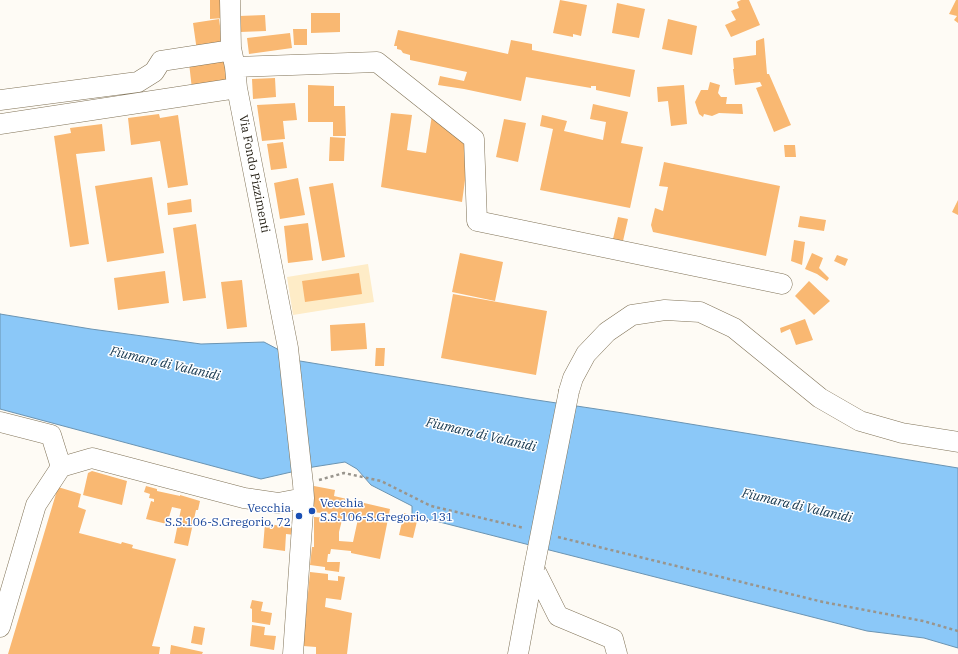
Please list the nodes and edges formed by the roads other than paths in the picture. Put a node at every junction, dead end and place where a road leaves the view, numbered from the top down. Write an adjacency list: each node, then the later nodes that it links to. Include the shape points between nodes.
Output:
1 (230, 0): 2 (street, Via Fondo Pizzimenti)
2 (233, 57): 3 (street, Via Fondo Pizzimenti); 4 (street, via 226,50 160,61 154,72 138,82); 6 (street, via 377,62 474,139 477,221)
3 (237, 88): 5 (street); 10 (street, Via Fondo Pizzimenti, via 288,348)
4 (0, 100)
5 (0, 124)
6 (782, 284)
7 (0, 422): 9 (street, via 51,435)
8 (958, 442): 11 (street, bridge, via 902,433 860,421 820,398 734,328 700,312 665,310 632,315 607,332 586,354 573,378)
9 (61, 467): 10 (street, via 92,458 244,498 278,503); 12 (street, via 36,505)
10 (303, 487): 13 (street, Via Fondo Pizzimenti)
11 (534, 568): 14 (street); 15 (street, via 558,616 613,639)
12 (0, 627)
13 (293, 654)
14 (518, 654)
15 (617, 654)

